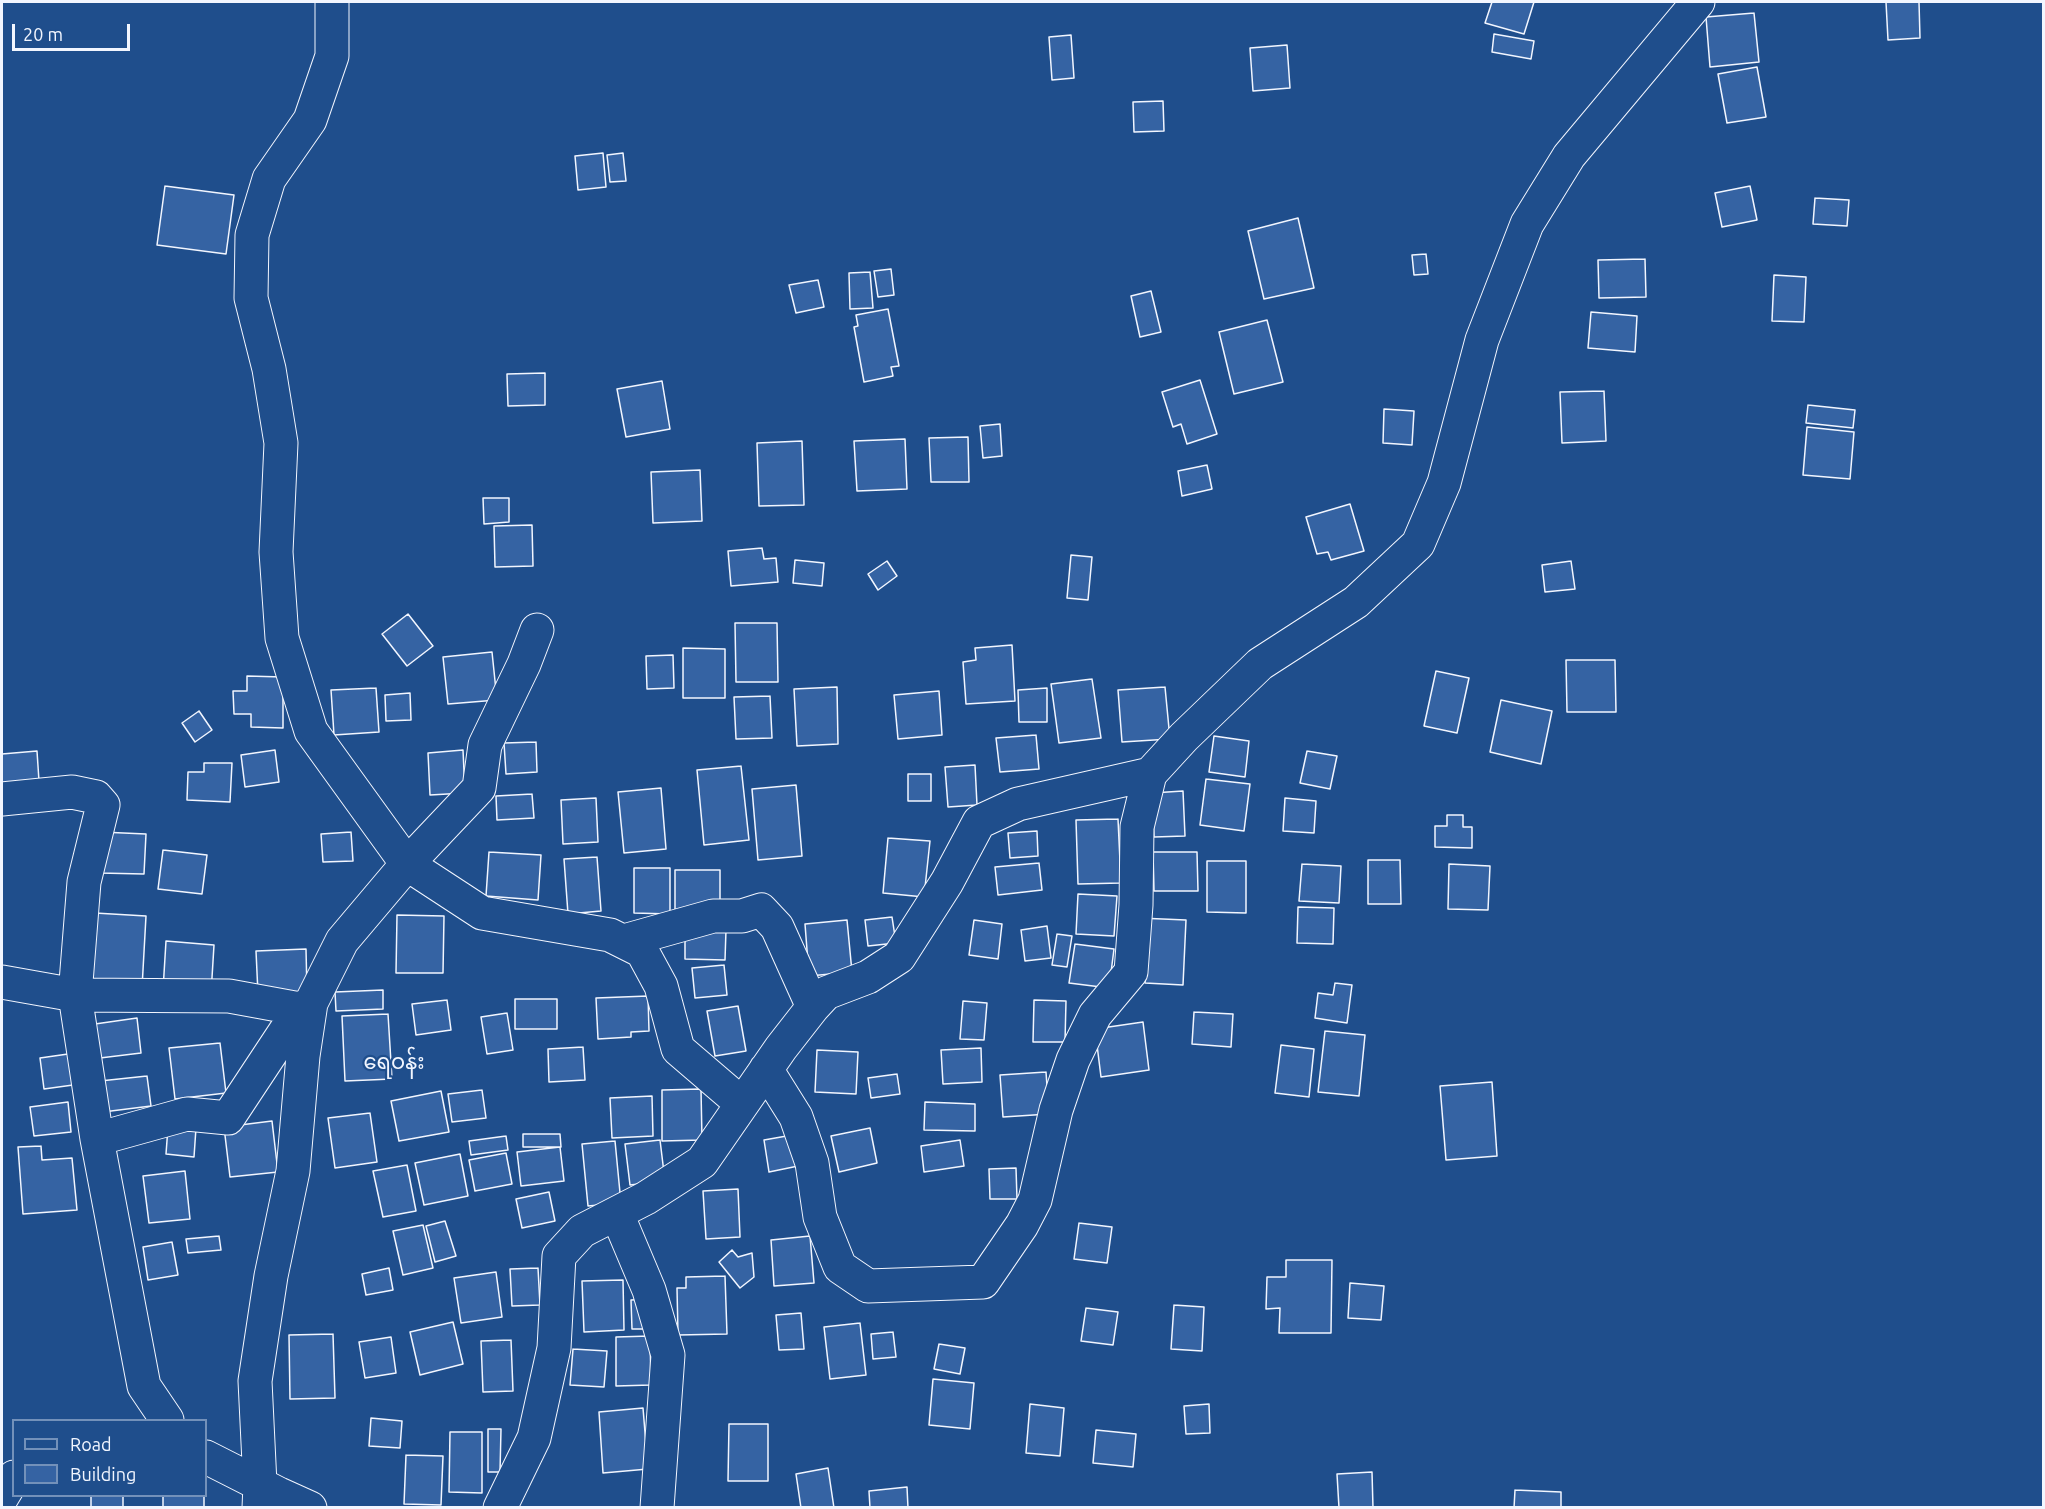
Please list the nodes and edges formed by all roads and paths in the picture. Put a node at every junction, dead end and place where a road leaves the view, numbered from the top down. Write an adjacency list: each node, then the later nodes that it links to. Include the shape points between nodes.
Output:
1 (332, 2): 6 (street, via 332,56 310,120 269,179 252,235 251,298 269,369 281,443 276,552 282,638 311,731)
2 (1698, 2): 4 (street, via 1569,156 1527,224 1482,340 1444,483 1418,544 1356,602 1260,664)
3 (537, 630): 6 (street, via 484,745 479,788)
4 (1150, 774): 11 (street, via 1018,804 979,822 947,882 899,957 868,977 826,993); 12 (street, via 1137,827 1131,972 1095,1015 1077,1051 1056,1110 1035,1200 982,1282 868,1286 840,1267 820,1217 812,1163 796,1117)
5 (2, 799): 9 (street, via 72,792 96,796 103,805 84,882)
6 (407, 864): 7 (street, via 482,913 610,935); 10 (street, via 342,941)
7 (624, 941): 11 (street, via 713,916 742,916 761,910 777,927); 13 (street, via 642,951 661,986 678,1049)
8 (2, 982): 9 (street)
9 (75, 995): 10 (street, via 229,996); 14 (street)
10 (306, 1006): 14 (street, via 228,1118 188,1114); 19 (street, via 293,1171 255,1381)
11 (813, 1007): 12 (street)
12 (766, 1069): 13 (street)
13 (741, 1104): 15 (street, via 702,1162)
14 (97, 1139): 16 (street, via 144,1386)
15 (617, 1214): 22 (street, via 582,1231 559,1256 554,1348 534,1438); 23 (street, via 649,1290 668,1354)
16 (166, 1419)
17 (207, 1458): 19 (street)
18 (12, 1480): 20 (street)
19 (260, 1496): 21 (street)
20 (2, 1497)
21 (310, 1508)
22 (500, 1508)
23 (657, 1508)

